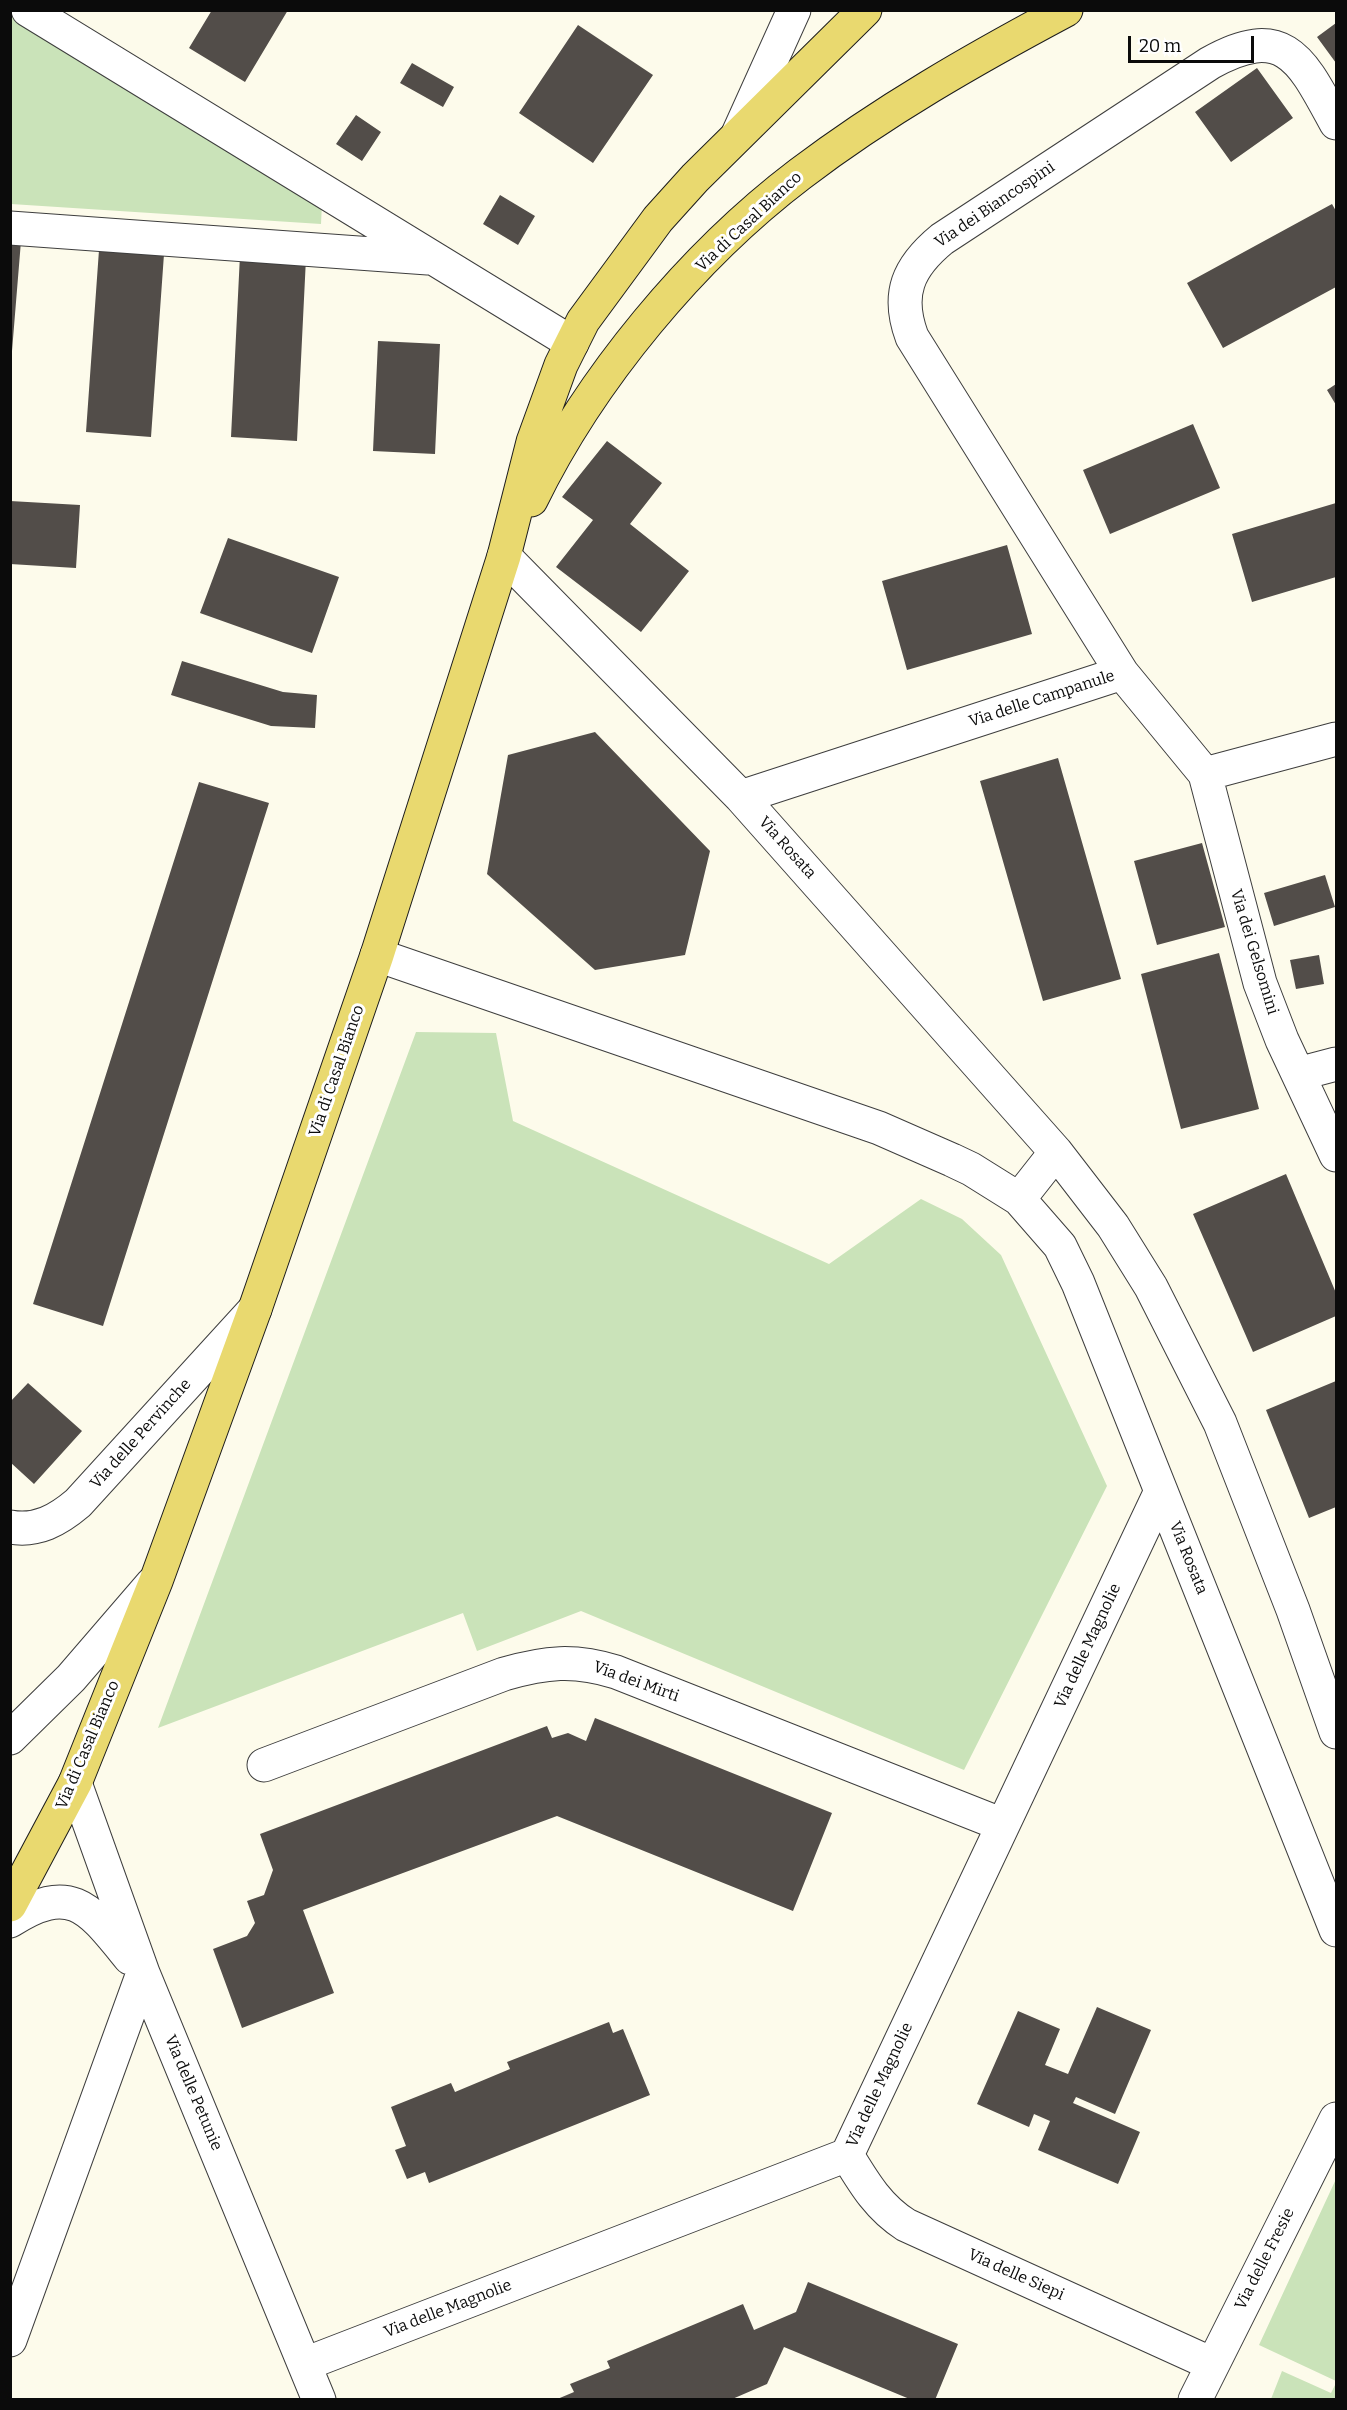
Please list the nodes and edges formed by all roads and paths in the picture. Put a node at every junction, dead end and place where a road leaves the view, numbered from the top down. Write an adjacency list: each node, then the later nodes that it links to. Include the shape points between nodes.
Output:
1 (28, 10): 8 (street)
2 (794, 10): 6 (street)
3 (865, 10): 6 (main road, Via di Casal Bianco)
4 (1066, 10): 10 (main road, Via di Casal Bianco, via 865,128 797,176 720,244 641,330 598,386 542,478)
5 (1336, 123): 11 (street, Via dei Biancospini, via 1308,71 1293,56 1264,46 1238,49 1210,63 942,239 918,261 909,278 905,303 912,337)
6 (737, 136): 9 (main road, Via di Casal Bianco, via 658,219 583,321)
7 (10, 228): 8 (street)
8 (434, 258): 9 (street)
9 (572, 342): 10 (main road, Via di Casal Bianco, via 533,442)
10 (504, 556): 14 (street, Via Rosata); 15 (main road, Via di Casal Bianco)
11 (1122, 673): 13 (street, Via delle Campanule); 14 (street, Via delle Campanule)
12 (1336, 739): 13 (street)
13 (1205, 774): 17 (street, Via dei Gelsomini, via 1260,983)
14 (741, 797): 18 (street, Via Rosata)
15 (377, 955): 20 (street, Via Rosata, via 879,1128 971,1169); 21 (main road, Via di Casal Bianco)
16 (1336, 1064): 17 (street)
17 (1298, 1074): 19 (street, Via dei Gelsomini)
18 (1056, 1152): 20 (street); 25 (street, Via Rosata, via 1113,1226 1146,1278 1220,1423)
19 (1336, 1155)
20 (1019, 1199): 22 (street, Via Rosata, via 1050,1233 1070,1265)
21 (255, 1310): 23 (street, Via delle Pervinche, via 78,1503 53,1521 26,1529); 24 (main road, Via di Casal Bianco)
22 (1161, 1491): 29 (street, Via delle Magnolie); 32 (street, Via Rosata)
23 (10, 1527)
24 (156, 1581): 26 (street, Via di Casal Bianco, via 71,1678); 28 (main road, Via di Casal Bianco)
25 (1336, 1732)
26 (10, 1738)
27 (264, 1765): 29 (street, Via dei Mirti, via 504,1674 535,1665 576,1663 616,1672)
28 (75, 1783): 30 (main road, Via di Casal Bianco); 33 (street, Via delle Petunie)
29 (1003, 1825): 35 (street, Via delle Magnolie)
30 (10, 1905)
31 (10, 1921): 33 (street, via 35,1906 56,1900 71,1902 96,1919)
32 (1336, 1930)
33 (143, 1973): 36 (street); 37 (street, Via delle Petunie)
34 (1336, 2120): 38 (street, Via delle Fresie)
35 (847, 2155): 37 (street, Via delle Magnolie); 38 (street, Via delle Siepi, via 877,2202 906,2225)
36 (10, 2340)
37 (305, 2364): 39 (street, Via delle Petunie)
38 (1212, 2364): 40 (street, Via delle Fresie)
39 (319, 2400)
40 (1195, 2400)

